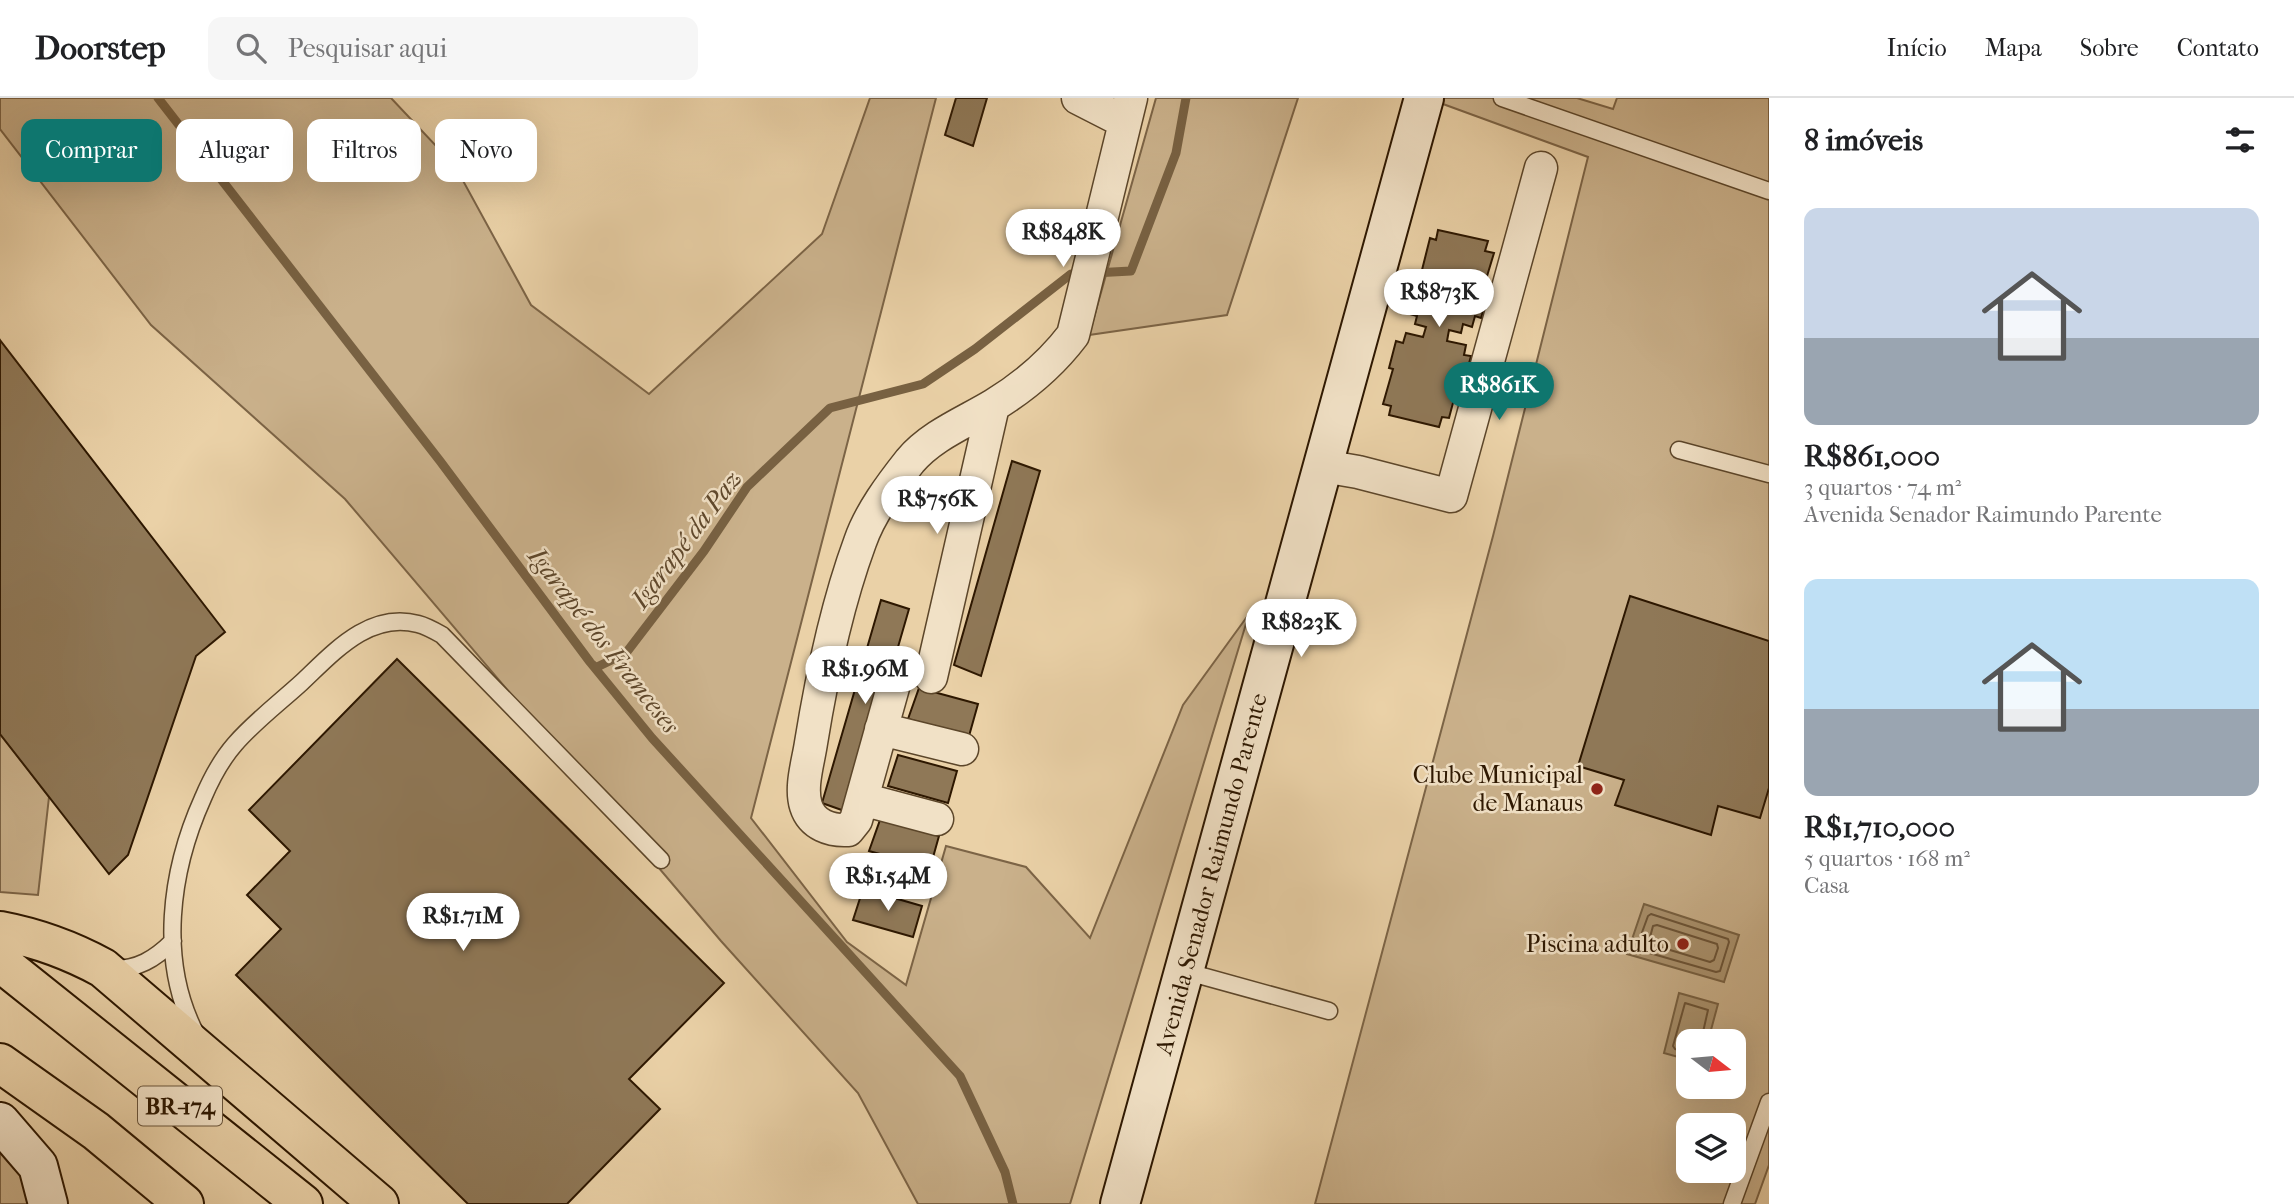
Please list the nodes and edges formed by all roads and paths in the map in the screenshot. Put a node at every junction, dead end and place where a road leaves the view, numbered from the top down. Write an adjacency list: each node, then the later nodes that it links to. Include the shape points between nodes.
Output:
1 (1078, 98): 4 (street)
2 (1424, 98): 9 (street, Avenida Senador Raimundo Parente)
3 (1503, 98): 6 (lane)
4 (1128, 110): 7 (street, via 1073,335 1055,358)
5 (1541, 168): 9 (street, via 1451,496)
6 (1769, 191)
7 (993, 406): 12 (street); 15 (street, via 944,432 913,458 886,493 860,540 824,662 804,785 806,807 818,824 836,831 848,830)
8 (1679, 450): 10 (lane)
9 (1323, 466): 22 (street, Avenida Senador Raimundo Parente)
10 (1769, 474)
11 (899, 666): 13 (street)
12 (931, 677)
13 (881, 729): 14 (street); 15 (street)
14 (962, 749)
15 (862, 799): 16 (street)
16 (937, 819)
17 (661, 860): 19 (lane, via 442,635 418,624 392,621 370,627 341,646 235,744 213,774 180,858 172,902)
18 (0, 931): 21 (highway, via 48,942)
19 (173, 941): 21 (lane, via 143,965 124,970); 26 (lane, via 184,1007)
20 (0, 962): 24 (highway, BR-174)
21 (103, 968): 26 (highway)
22 (1184, 971): 25 (lane); 34 (street, Avenida Senador Raimundo Parente)
23 (0, 980): 24 (street)
24 (57, 1008): 32 (highway, BR-174)
25 (1329, 1011)
26 (211, 1061): 33 (highway)
27 (0, 1063): 31 (highway, BR-174, via 96,1131)
28 (1769, 1102): 35 (lane)
29 (0, 1122): 30 (street, via 38,1166)
30 (48, 1204)
31 (184, 1204)
32 (303, 1204)
33 (379, 1204)
34 (1120, 1204)
35 (1732, 1204)

